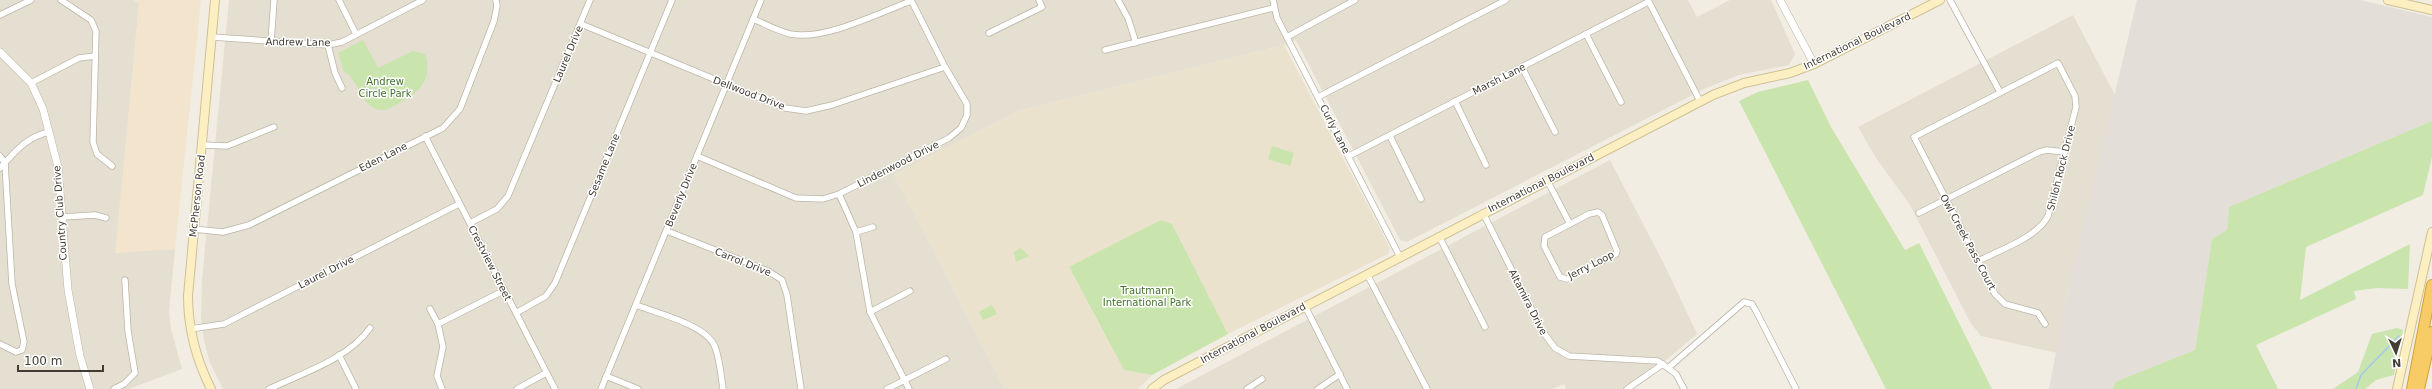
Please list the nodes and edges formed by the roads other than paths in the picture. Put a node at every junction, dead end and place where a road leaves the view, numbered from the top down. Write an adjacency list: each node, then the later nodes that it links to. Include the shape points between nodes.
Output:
1 (31, 0): 24 (street)
2 (61, 0): 38 (street, via 91,20 96,31)
3 (215, 0): 30 (main road, McPherson Road)
4 (274, 0): 32 (street)
5 (339, 0): 28 (street)
6 (423, 0): 28 (street, Andrew Lane)
7 (496, 0): 53 (street, Eden Lane, via 494,21 460,109 443,128)
8 (590, 0): 26 (street, Laurel Drive)
9 (672, 0): 37 (street, Sesame Lane)
10 (761, 0): 25 (street, Beverly Drive)
11 (1038, 0): 27 (street, via 1042,6)
12 (1118, 0): 33 (street, via 1128,18)
13 (1273, 0): 22 (street, Curly Lane)
14 (1355, 0): 31 (street)
15 (1506, 0): 46 (street)
16 (1780, 0): 39 (street)
17 (1940, 0): 39 (main road, International Boulevard)
18 (1950, 0): 45 (street)
19 (2388, 0): 23 (main road)
20 (911, 1): 25 (street, via 835,29 806,35 790,34); 40 (street, Lindenwood Drive)
21 (1648, 1): 29 (street, Marsh Lane); 48 (street)
22 (1273, 8): 31 (street, Curly Lane); 33 (street)
23 (2432, 10)
24 (0, 15)
25 (753, 19): 43 (street, Beverly Drive)
26 (581, 24): 37 (street, Dellwood Drive); 73 (street, Laurel Drive, via 508,196 497,209)
27 (989, 33)
28 (356, 34): 34 (street, Andrew Lane, via 342,42)
29 (1586, 34): 41 (street, Marsh Lane); 49 (street)
30 (212, 37): 32 (street, Andrew Lane); 55 (main road, McPherson Road)
31 (1287, 37): 46 (street, Curly Lane)
32 (271, 42): 34 (street, Andrew Lane)
33 (1136, 43): 35 (street)
34 (328, 45): 44 (street, via 335,73)
35 (1106, 50)
36 (0, 52): 42 (street, Country Club Drive)
37 (650, 52): 43 (street, Dellwood Drive); 92 (street, Sesame Lane, via 555,283 546,296)
38 (95, 56): 42 (street, via 79,58); 62 (street, via 93,142 97,154)
39 (1814, 64): 48 (main road, International Boulevard, via 1790,73 1734,85)
40 (944, 67): 43 (street, Dellwood Drive, via 832,105 806,111 785,108); 65 (street, Lindenwood Drive, via 967,104 967,114 961,128 949,138)
41 (1522, 67): 47 (street, Marsh Lane); 52 (street)
42 (31, 83): 51 (street, Country Club Drive, via 43,109)
43 (726, 85): 58 (street, Beverly Drive)
44 (342, 88)
45 (2000, 92): 56 (street, Shiloh Rock Drive, via 2058,62 2076,102); 67 (street, Owl Creek Pass Court, via 1914,137)
46 (1318, 96): 59 (street, Curly Lane)
47 (1455, 101): 54 (street, Marsh Lane); 61 (street)
48 (1700, 101): 64 (main road, International Boulevard)
49 (1621, 102)
50 (274, 127): 55 (street, via 227,146)
51 (49, 132): 60 (street, via 35,135 26,141); 71 (street, Country Club Drive, via 58,167)
52 (1555, 132)
53 (425, 136): 68 (street, Crestview Street); 76 (street, Eden Lane, via 249,225 223,232)
54 (1390, 136): 59 (street, Marsh Lane); 66 (street)
55 (202, 145): 76 (main road, McPherson Road)
56 (2064, 152): 67 (street, via 2039,152); 82 (street, Shiloh Rock Drive, via 2045,224 2036,232)
57 (0, 156): 60 (street)
58 (697, 156): 65 (street, Lindenwood Drive, via 796,198 823,199); 77 (street, Beverly Drive)
59 (1349, 156): 81 (street, Curly Lane)
60 (5, 163): 63 (street); 99 (street, via 12,284 24,342 22,350 16,352)
61 (1486, 165)
62 (112, 166)
63 (0, 168)
64 (1547, 180): 70 (main road, International Boulevard); 74 (street)
65 (839, 194): 78 (street)
66 (1421, 199)
67 (1945, 199): 69 (street); 82 (street, Owl Creek Pass Court)
68 (459, 204): 73 (street, Crestview Street); 97 (street, Laurel Drive, via 224,324)
69 (1919, 213)
70 (1483, 214): 80 (main road, International Boulevard); 102 (street, Altamira Drive, via 1543,332 1555,348 1569,356 1652,360)
71 (62, 217): 72 (street, via 96,215); 108 (street, Country Club Drive, via 68,290 80,356)
72 (106, 218)
73 (470, 223): 86 (street, Crestview Street)
74 (1570, 224): 74 (street, Jerry Loop, via 1545,237 1543,241 1560,277 1568,279 1616,254 1617,251 1602,215 1598,212)
75 (873, 227): 78 (street)
76 (193, 230): 97 (main road, McPherson Road, via 188,296)
77 (667, 231): 88 (street, Beverly Drive); 119 (street, Carrol Drive, via 768,271 782,280 787,295)
78 (856, 232): 91 (street)
79 (2432, 232): 130 (main road)
80 (1439, 236): 81 (main road, International Boulevard); 95 (street)
81 (1400, 257): 83 (main road, International Boulevard)
82 (1978, 261): 94 (street, Owl Creek Pass Court, via 2000,299 2012,306 2038,314)
83 (1367, 274): 89 (main road, International Boulevard); 126 (street)
84 (125, 280): 109 (street, via 128,331 135,373 124,384)
85 (2432, 285): 131 (highway)
86 (503, 291): 92 (street, Crestview Street); 93 (street)
87 (910, 291): 91 (street)
88 (636, 305): 105 (street, Beverly Drive); 118 (street, via 695,327 710,338 718,354)
89 (1305, 306): 104 (street); 122 (main road, International Boulevard, via 1164,380)
90 (430, 309): 93 (street)
91 (870, 312): 107 (street)
92 (516, 313): 103 (street, Crestview Street)
93 (438, 324): 113 (street, via 443,347 437,376)
94 (2044, 324)
95 (1485, 327)
96 (370, 328): 100 (street, via 361,340)
97 (190, 329): 110 (main road, McPherson Road, via 198,361)
98 (2432, 332): 132 (highway)
99 (0, 344)
100 (339, 355): 111 (street); 112 (street)
101 (946, 359): 107 (street)
102 (1665, 366): 127 (street); 128 (street, via 1676,374); 129 (street, via 1744,302 1752,304)
103 (546, 373): 114 (street); 115 (street, Crestview Street)
104 (1340, 374): 124 (street); 125 (street)
105 (606, 376): 116 (street, Beverly Drive); 117 (street)
106 (1262, 378): 123 (street)
107 (904, 380): 120 (street); 121 (street)
108 (90, 389)
109 (114, 389)
110 (210, 389)
111 (269, 389)
112 (356, 389)
113 (442, 389)
114 (517, 389)
115 (555, 389)
116 (601, 389)
117 (638, 389)
118 (723, 389)
119 (801, 389)
120 (887, 389)
121 (909, 389)
122 (1152, 389)
123 (1247, 389)
124 (1318, 389)
125 (1348, 389)
126 (1427, 389)
127 (1627, 389)
128 (1684, 389)
129 (1796, 389)
130 (2397, 389)
131 (2412, 389)
132 (2419, 389)

